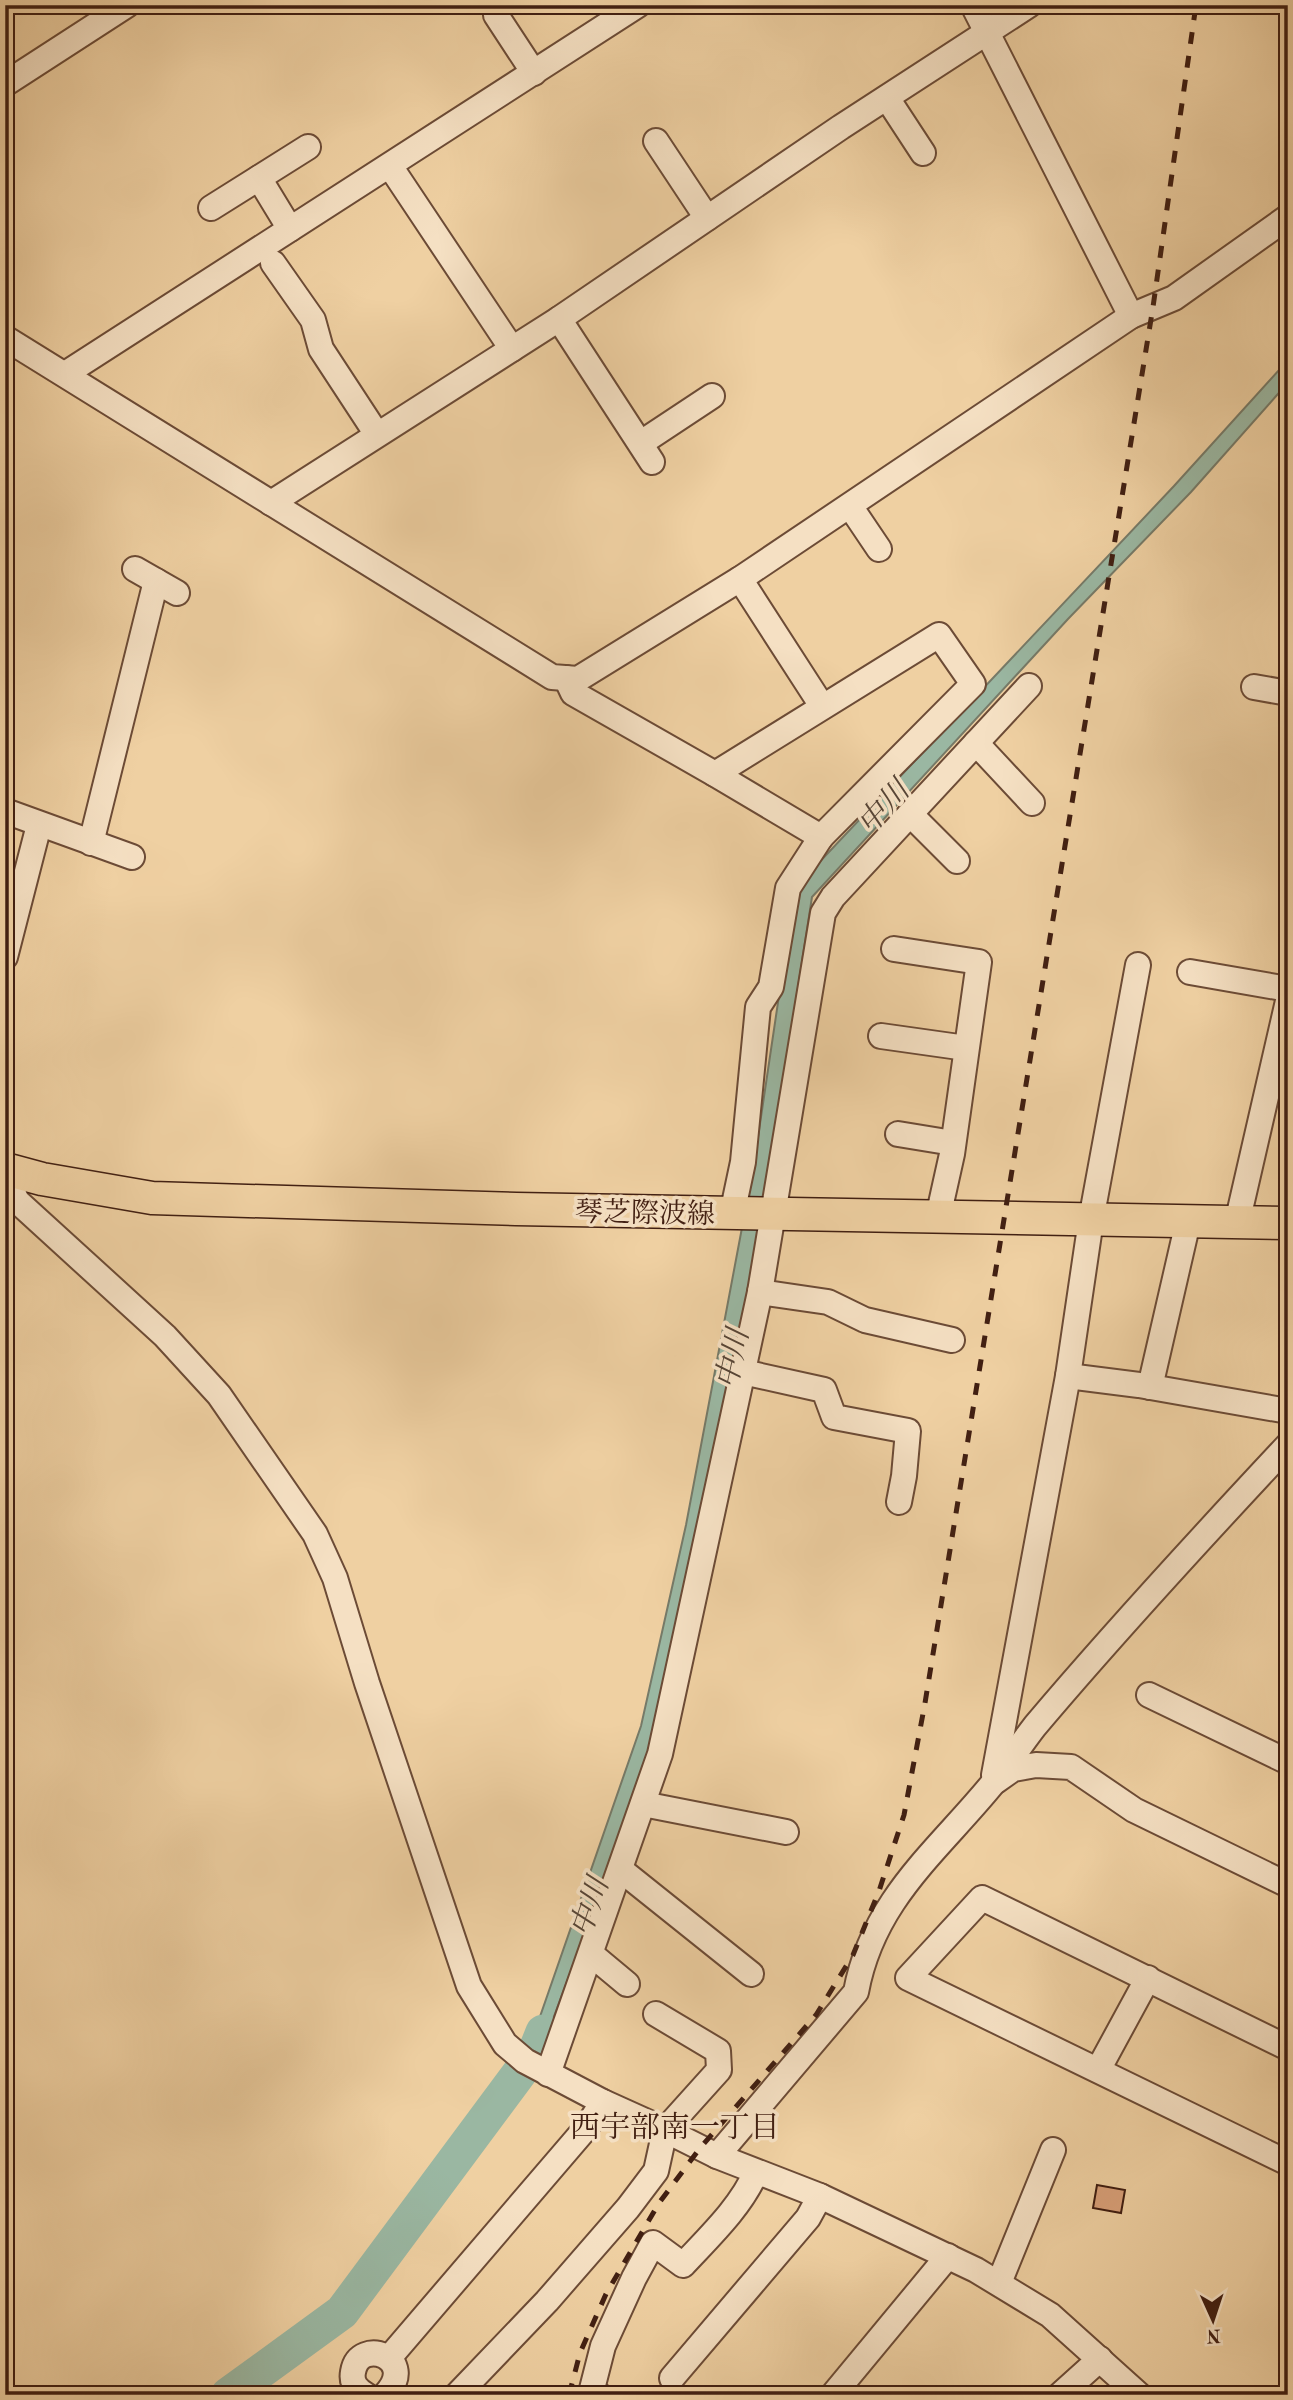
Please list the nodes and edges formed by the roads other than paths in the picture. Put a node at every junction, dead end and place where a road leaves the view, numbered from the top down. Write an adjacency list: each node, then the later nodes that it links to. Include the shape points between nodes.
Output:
1 (127, 5): 8 (street)
2 (638, 5): 7 (street)
3 (973, 5): 6 (street)
4 (1029, 5): 6 (street)
5 (496, 15): 7 (street)
6 (988, 33): 9 (street); 20 (street)
7 (534, 73): 13 (street)
8 (5, 84)
9 (887, 97): 12 (street); 17 (street)
10 (656, 141): 17 (street)
11 (308, 148): 14 (street)
12 (923, 153)
13 (390, 166): 18 (street); 23 (street)
14 (259, 178): 15 (street); 18 (street)
15 (211, 208)
16 (1288, 217): 20 (street, via 1174,298)
17 (707, 218): 21 (street)
18 (290, 229): 24 (street)
19 (273, 263): 26 (street, via 313,320 321,349)
20 (1130, 316): 28 (street)
21 (559, 319): 23 (street); 25 (street, via 646,453)
22 (5, 338): 24 (street)
23 (512, 349): 26 (street)
24 (65, 374): 27 (street)
25 (712, 396)
26 (376, 433): 27 (street)
27 (271, 503): 32 (street, via 552,677)
28 (850, 506): 29 (street); 30 (street)
29 (879, 549)
30 (740, 579): 32 (street, via 578,679); 36 (street)
31 (177, 593): 44 (street, via 146,575)
32 (566, 678): 38 (street, via 573,693)
33 (1029, 686): 37 (street)
34 (1254, 687): 35 (street)
35 (1288, 693)
36 (822, 706): 38 (street); 43 (street, via 939,635 973,684)
37 (976, 743): 39 (street); 41 (street)
38 (715, 774): 43 (street)
39 (1032, 803)
40 (5, 811): 42 (street)
41 (910, 814): 46 (street); 49 (street, via 833,897 823,913)
42 (39, 825): 44 (street); 50 (street)
43 (821, 838): 47 (street, via 788,888)
44 (92, 843): 45 (street)
45 (132, 857)
46 (957, 861)
47 (780, 949): 49 (street); 61 (street, via 771,987 758,1007 743,1162)
48 (894, 949): 56 (street, via 979,962)
49 (811, 954): 61 (street)
50 (5, 957)
51 (1138, 965): 63 (street)
52 (1191, 972): 53 (street)
53 (1288, 989)
54 (1288, 1001): 65 (street)
55 (881, 1036): 56 (street)
56 (966, 1048): 58 (street)
57 (898, 1134): 58 (street)
58 (953, 1143): 62 (street)
59 (5, 1169): 61 (main road, 琴芝際波線, via 152,1198)
60 (5, 1175): 89 (street, via 17,1201 165,1336 219,1395 315,1534 335,1578 469,1986 505,2044)
61 (752, 1214): 62 (main road, 琴芝際波線); 67 (street)
62 (938, 1217): 63 (main road, 琴芝際波線)
63 (1091, 1220): 64 (main road, 琴芝際波線); 70 (street)
64 (1188, 1222): 65 (main road, 琴芝際波線); 71 (street)
65 (1237, 1223): 66 (main road, 琴芝際波線)
66 (1288, 1223)
67 (760, 1292): 68 (street, via 828,1302 865,1320); 69 (street)
68 (952, 1340)
69 (743, 1372): 74 (street, via 824,1390 834,1417 908,1431); 78 (street, via 667,1727)
70 (1068, 1376): 71 (street); 77 (street)
71 (1150, 1387): 72 (street)
72 (1288, 1411)
73 (1288, 1445): 77 (street, via 1060,1698)
74 (898, 1502)
75 (1149, 1696): 76 (street)
76 (1288, 1762)
77 (993, 1783): 81 (street, via 1013,1769 1071,1767 1134,1810); 93 (street, via 894,1897 861,1966 856,1992)
78 (643, 1804): 79 (street); 80 (street)
79 (786, 1832)
80 (621, 1870): 82 (street); 83 (street)
81 (1288, 1885)
82 (591, 1954): 85 (street); 89 (street)
83 (751, 1974)
84 (1148, 1978): 87 (street); 88 (street); 88 (street, via 982,1898 908,1978)
85 (627, 1984)
86 (656, 2014): 91 (street, via 718,2051 719,2070)
87 (1288, 2048)
88 (1098, 2070): 94 (street)
89 (548, 2074): 90 (street)
90 (603, 2102): 91 (street); 99 (street, via 586,2128)
91 (666, 2130): 93 (street); 104 (street, via 656,2171 628,2208)
92 (1053, 2150): 98 (street)
93 (717, 2156): 95 (street)
94 (1288, 2163)
95 (756, 2172): 96 (street); 105 (street, via 749,2188 683,2265 653,2243 603,2346 592,2389)
96 (820, 2196): 97 (street); 101 (street, via 808,2218)
97 (948, 2256): 98 (street); 106 (street)
98 (999, 2283): 100 (street, via 1050,2315)
99 (389, 2358): 102 (street, via 377,2353 364,2355 354,2364 352,2378); 103 (street, via 396,2378)
100 (1100, 2360): 107 (street); 108 (street)
101 (672, 2378)
102 (358, 2393)
103 (385, 2395)
104 (457, 2395)
105 (599, 2395)
106 (833, 2395)
107 (1060, 2395)
108 (1139, 2395)

